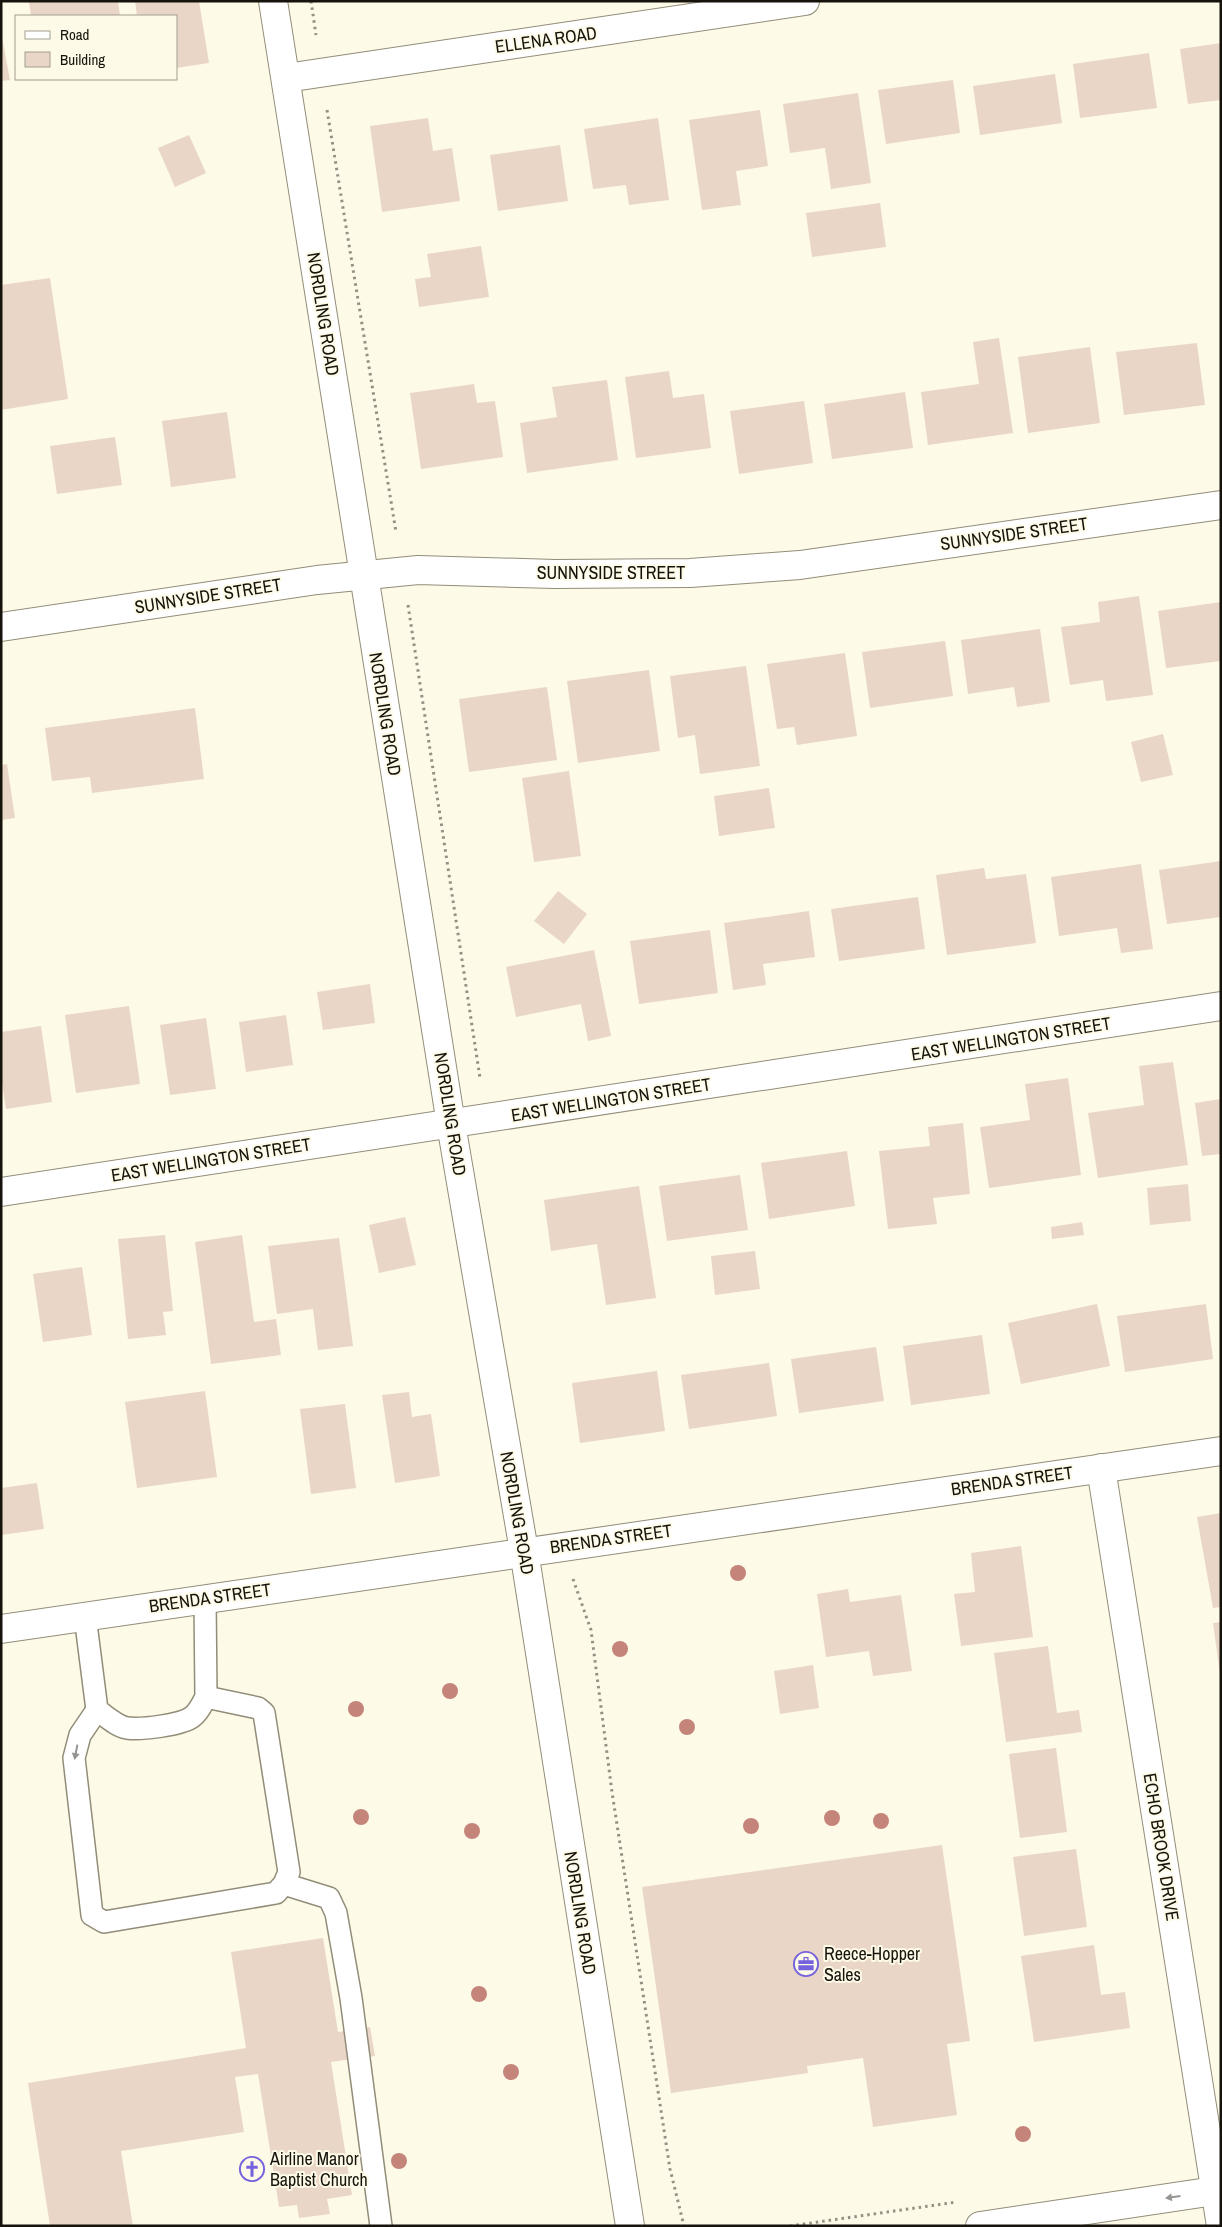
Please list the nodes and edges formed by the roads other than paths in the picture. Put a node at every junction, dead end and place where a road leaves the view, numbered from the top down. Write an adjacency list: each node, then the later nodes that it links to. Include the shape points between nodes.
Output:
1 (273, 1): 3 (street, NORDLING ROAD)
2 (805, 1): 3 (street, ELLENA ROAD)
3 (286, 78): 5 (street, NORDLING ROAD)
4 (1221, 505): 5 (street, SUNNYSIDE STREET, via 800,565 690,573 418,570)
5 (363, 576): 6 (street, SUNNYSIDE STREET, via 308,581); 8 (street, NORDLING ROAD)
6 (1, 627)
7 (1221, 1006): 8 (street, EAST WELLINGTON STREET)
8 (451, 1124): 9 (street, EAST WELLINGTON STREET); 12 (street, NORDLING ROAD)
9 (1, 1192)
10 (1221, 1451): 11 (street, BRENDA STREET)
11 (1101, 1468): 12 (street, BRENDA STREET); 19 (street, ECHO BROOK DRIVE)
12 (524, 1551): 13 (street, BRENDA STREET); 21 (street, NORDLING ROAD)
13 (205, 1598): 14 (street, BRENDA STREET); 16 (lane)
14 (84, 1616): 15 (street, BRENDA STREET); 17 (lane)
15 (1, 1628)
16 (206, 1697): 17 (lane, via 192,1717 168,1725 128,1728); 18 (lane, via 258,1708 264,1713 289,1872)
17 (97, 1710): 18 (lane, one-way to 18, via 80,1735 74,1758 92,1915 104,1922 276,1893)
18 (284, 1884): 20 (lane, via 329,1898 336,1913 351,1998)
19 (1218, 2190): 22 (street, one-way to 22); 23 (street, ECHO BROOK DRIVE)
20 (381, 2226)
21 (630, 2226)
22 (980, 2226)
23 (1221, 2226)

